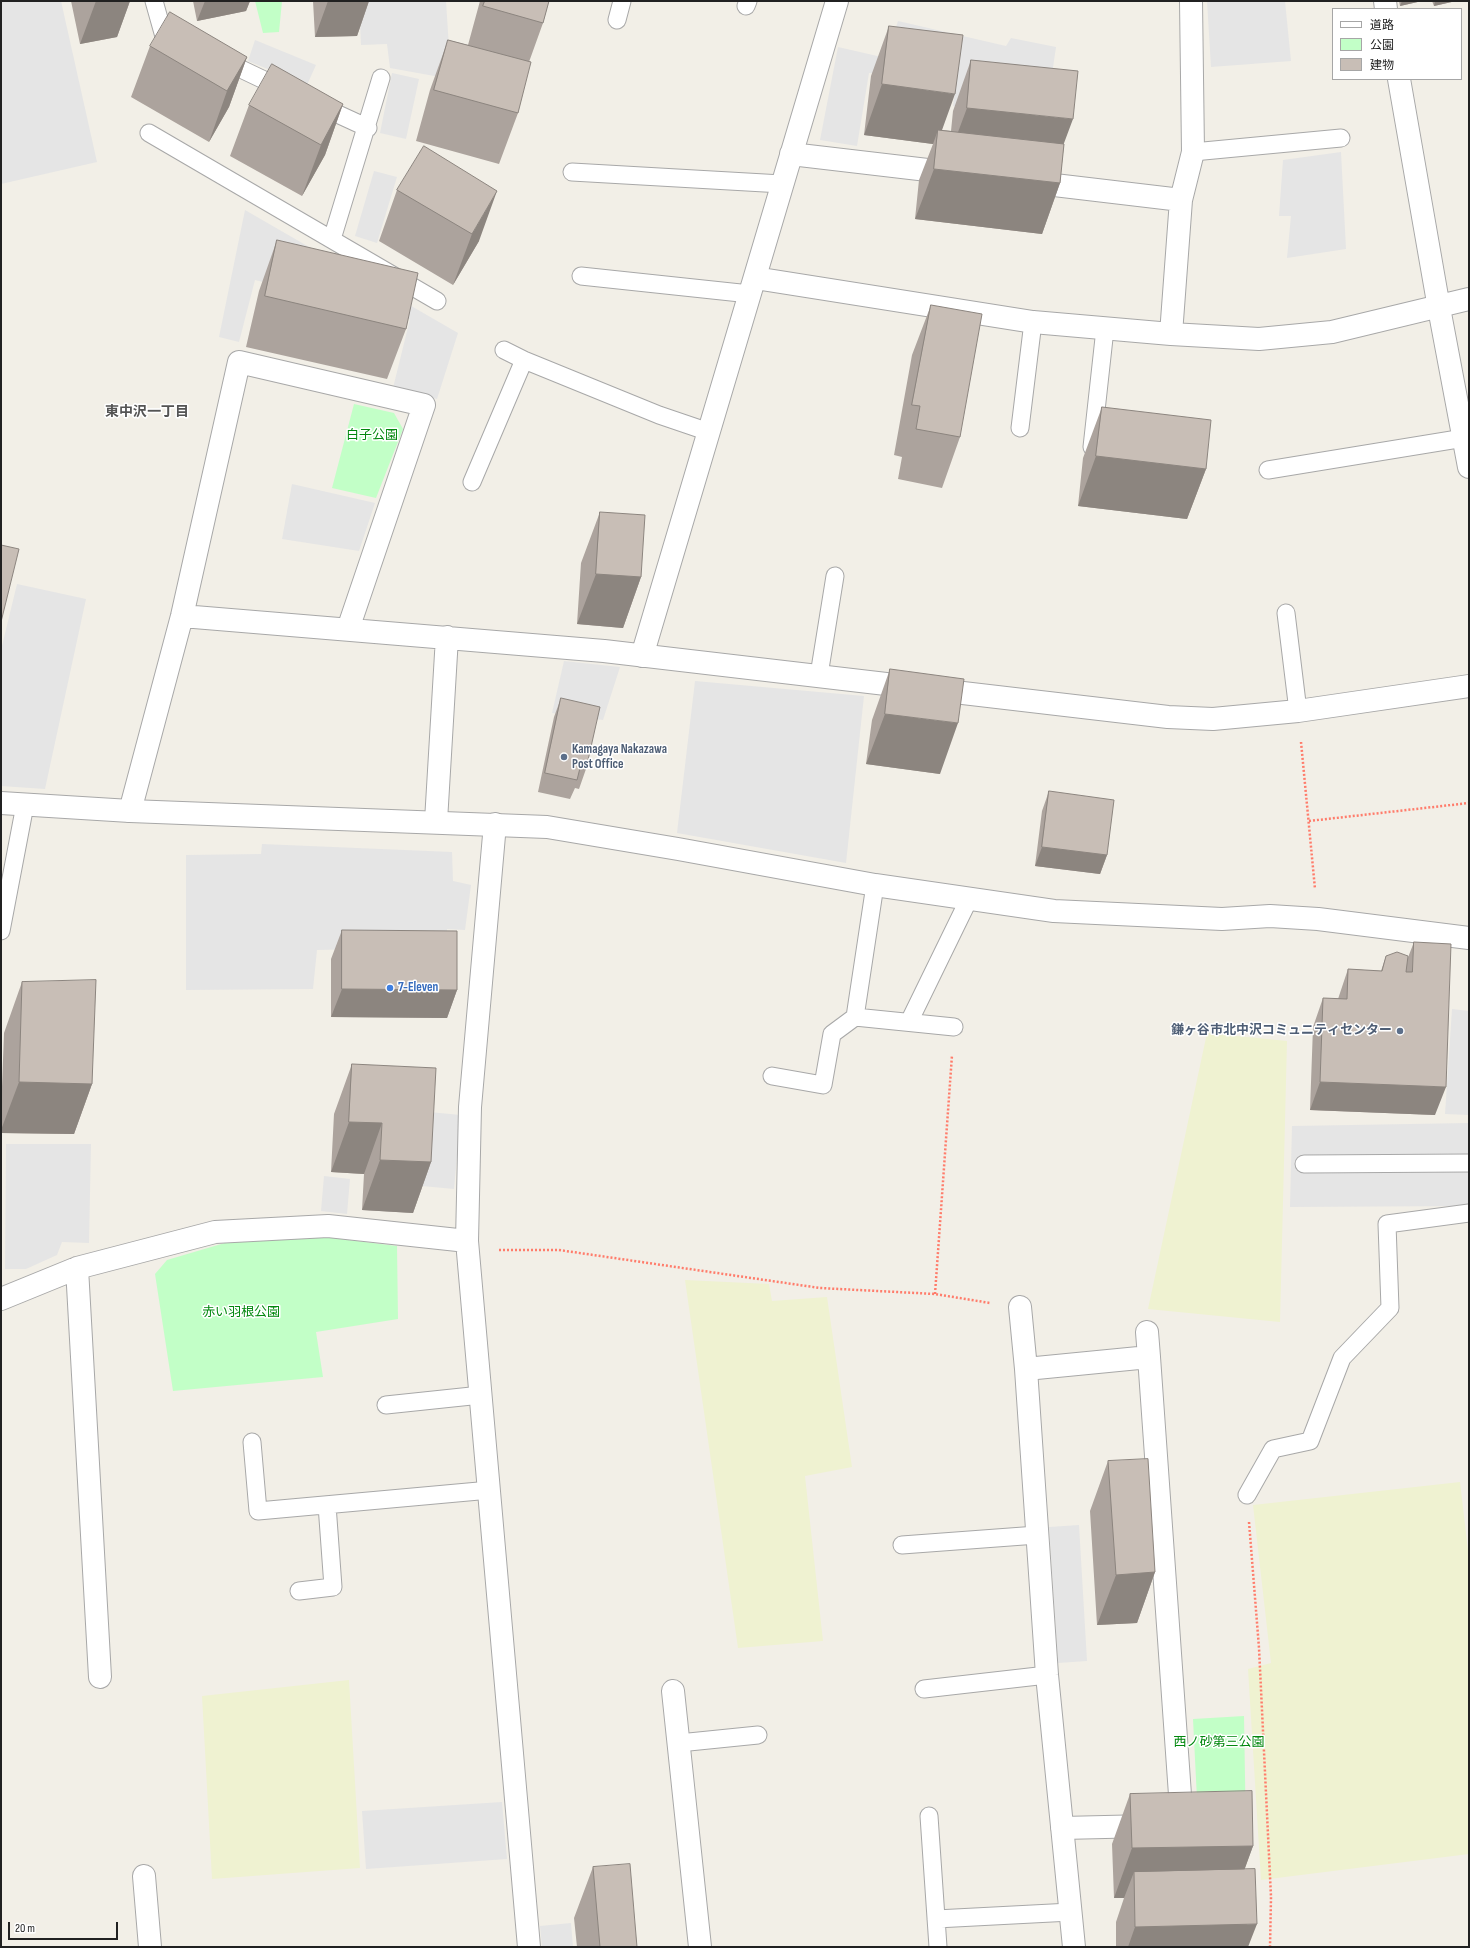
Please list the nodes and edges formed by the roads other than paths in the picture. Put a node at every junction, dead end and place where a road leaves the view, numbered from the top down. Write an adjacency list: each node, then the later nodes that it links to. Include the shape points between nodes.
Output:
1 (154, 1): 8 (lane, via 163,33)
2 (622, 1): 5 (lane)
3 (837, 1): 12 (street)
4 (1191, 1): 11 (street)
5 (618, 20)
6 (381, 78): 8 (lane)
7 (1399, 80): 23 (street)
8 (368, 128): 18 (lane)
9 (150, 133): 18 (lane)
10 (1341, 138): 11 (lane)
11 (1193, 152): 17 (street)
12 (791, 154): 14 (street); 16 (street)
13 (572, 172): 16 (lane)
14 (974, 175)
15 (1006, 179): 17 (street)
16 (782, 184): 20 (street)
17 (1181, 200): 26 (street)
18 (332, 240): 22 (lane)
19 (581, 276): 20 (lane)
20 (752, 286): 24 (street); 30 (street)
21 (1469, 299): 23 (street)
22 (437, 301)
23 (1439, 308): 26 (street, via 1332,332 1260,339); 32 (street)
24 (1033, 322): 25 (street); 29 (lane)
25 (1106, 329): 26 (street); 31 (lane)
26 (1171, 334)
27 (504, 350): 28 (lane)
28 (524, 360): 30 (lane, via 659,416); 34 (lane)
29 (1020, 428)
30 (709, 432): 40 (street)
31 (1092, 447)
32 (1467, 452): 33 (lane)
33 (1268, 470)
34 (472, 482)
35 (835, 576): 41 (lane)
36 (1286, 612): 43 (lane)
37 (182, 616): 38 (street); 38 (street, via 239,362 424,405); 46 (street)
38 (348, 629): 39 (street)
39 (447, 638): 40 (street); 47 (street)
40 (642, 656): 41 (street)
41 (819, 675): 43 (street, via 1168,717 1213,719)
42 (1469, 686): 43 (street)
43 (1298, 711)
44 (1, 804): 45 (street)
45 (25, 805): 46 (street); 51 (lane)
46 (130, 811): 47 (street)
47 (436, 821): 48 (street)
48 (495, 824): 49 (street, via 555,828); 60 (street, via 470,1107)
49 (874, 885): 50 (street); 53 (lane)
50 (969, 899): 52 (street, via 1054,911 1222,919 1270,916 1318,919); 54 (lane)
51 (1, 932)
52 (1469, 938)
53 (855, 1017): 54 (lane); 56 (lane, via 832,1034 823,1085)
54 (909, 1022): 55 (lane)
55 (954, 1027)
56 (772, 1076)
57 (1469, 1163): 58 (lane)
58 (1304, 1164)
59 (1469, 1213): 71 (lane, via 1387,1224 1390,1308 1342,1358 1310,1441 1273,1448)
60 (467, 1241): 61 (street, via 328,1226 215,1232); 67 (street)
61 (77, 1268): 62 (street); 77 (street)
62 (1, 1299)
63 (1020, 1307): 66 (street)
64 (1147, 1332): 65 (street)
65 (1149, 1357): 66 (street); 83 (street, via 1182,1825)
66 (1026, 1369): 73 (street)
67 (481, 1395): 68 (lane); 70 (street)
68 (386, 1405)
69 (252, 1442): 72 (lane, via 258,1511)
70 (490, 1490): 72 (lane); 88 (street)
71 (1247, 1496)
72 (327, 1505): 75 (lane, via 333,1587)
73 (1037, 1535): 74 (lane); 76 (street)
74 (902, 1545)
75 (300, 1591)
76 (1047, 1675): 78 (lane); 83 (street)
77 (100, 1677)
78 (924, 1689)
79 (673, 1691): 81 (street)
80 (758, 1735): 81 (lane)
81 (679, 1743): 89 (street)
82 (929, 1816): 86 (lane)
83 (1062, 1828): 85 (street)
84 (144, 1876): 87 (street)
85 (1071, 1912): 86 (lane); 91 (street)
86 (936, 1918): 90 (lane)
87 (150, 1947)
88 (529, 1947)
89 (700, 1947)
90 (938, 1947)
91 (1074, 1947)

